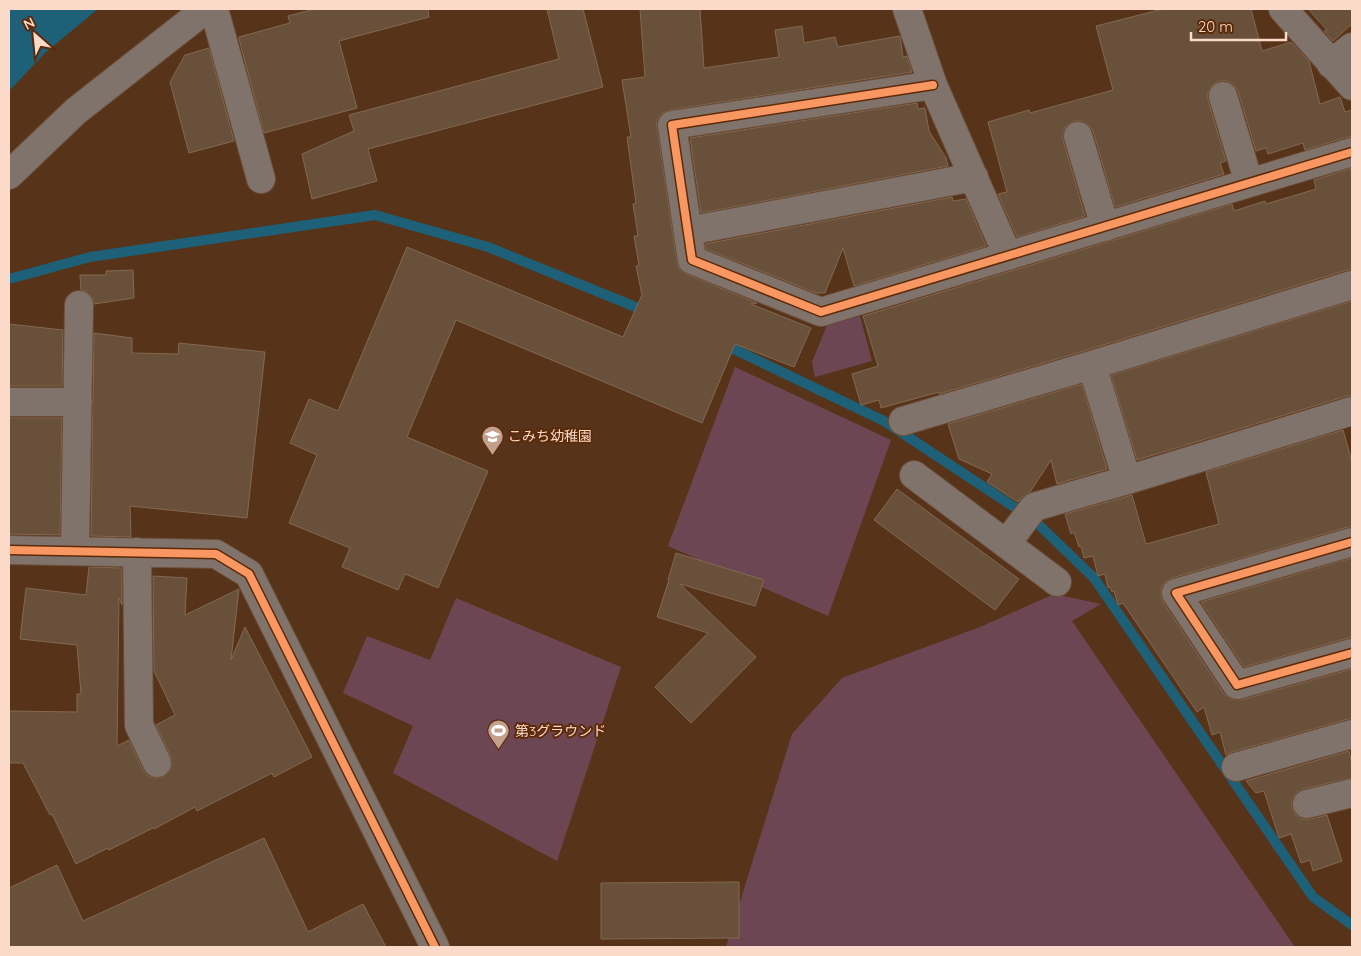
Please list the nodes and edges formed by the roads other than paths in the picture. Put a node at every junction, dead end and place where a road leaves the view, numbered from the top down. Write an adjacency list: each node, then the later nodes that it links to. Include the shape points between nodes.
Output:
1 (206, 9): 12 (street, via 76,111)
2 (214, 9): 14 (street)
3 (907, 9): 7 (street)
4 (1283, 9): 6 (street)
5 (1352, 47): 6 (street)
6 (1331, 64): 8 (street)
7 (933, 85): 13 (street); 17 (street, via 672,125)
8 (1352, 86)
9 (1223, 96): 15 (street)
10 (1078, 136): 16 (street)
11 (1352, 152): 15 (street)
12 (9, 174)
13 (974, 177): 17 (street); 18 (street)
14 (261, 179)
15 (1249, 183): 16 (street)
16 (1105, 227): 18 (street)
17 (688, 230): 18 (street, via 692,260 821,312)
18 (1008, 256)
19 (1352, 285): 21 (street)
20 (79, 305): 23 (street)
21 (1092, 365): 25 (street); 27 (street)
22 (9, 402): 23 (street)
23 (78, 402): 31 (street)
24 (1352, 410): 27 (street)
25 (904, 421)
26 (914, 475): 29 (street)
27 (1127, 480): 29 (street, via 1034,507)
28 (1352, 542): 34 (street, via 1176,593 1237,685)
29 (1006, 544): 33 (street)
30 (9, 550): 31 (street)
31 (76, 551): 32 (street)
32 (137, 552): 36 (street, via 139,725); 40 (street, via 216,554 249,574)
33 (1057, 582)
34 (1352, 653)
35 (1352, 734): 37 (street)
36 (157, 762)
37 (1236, 767)
38 (1352, 792): 39 (street)
39 (1307, 804)
40 (434, 947)

